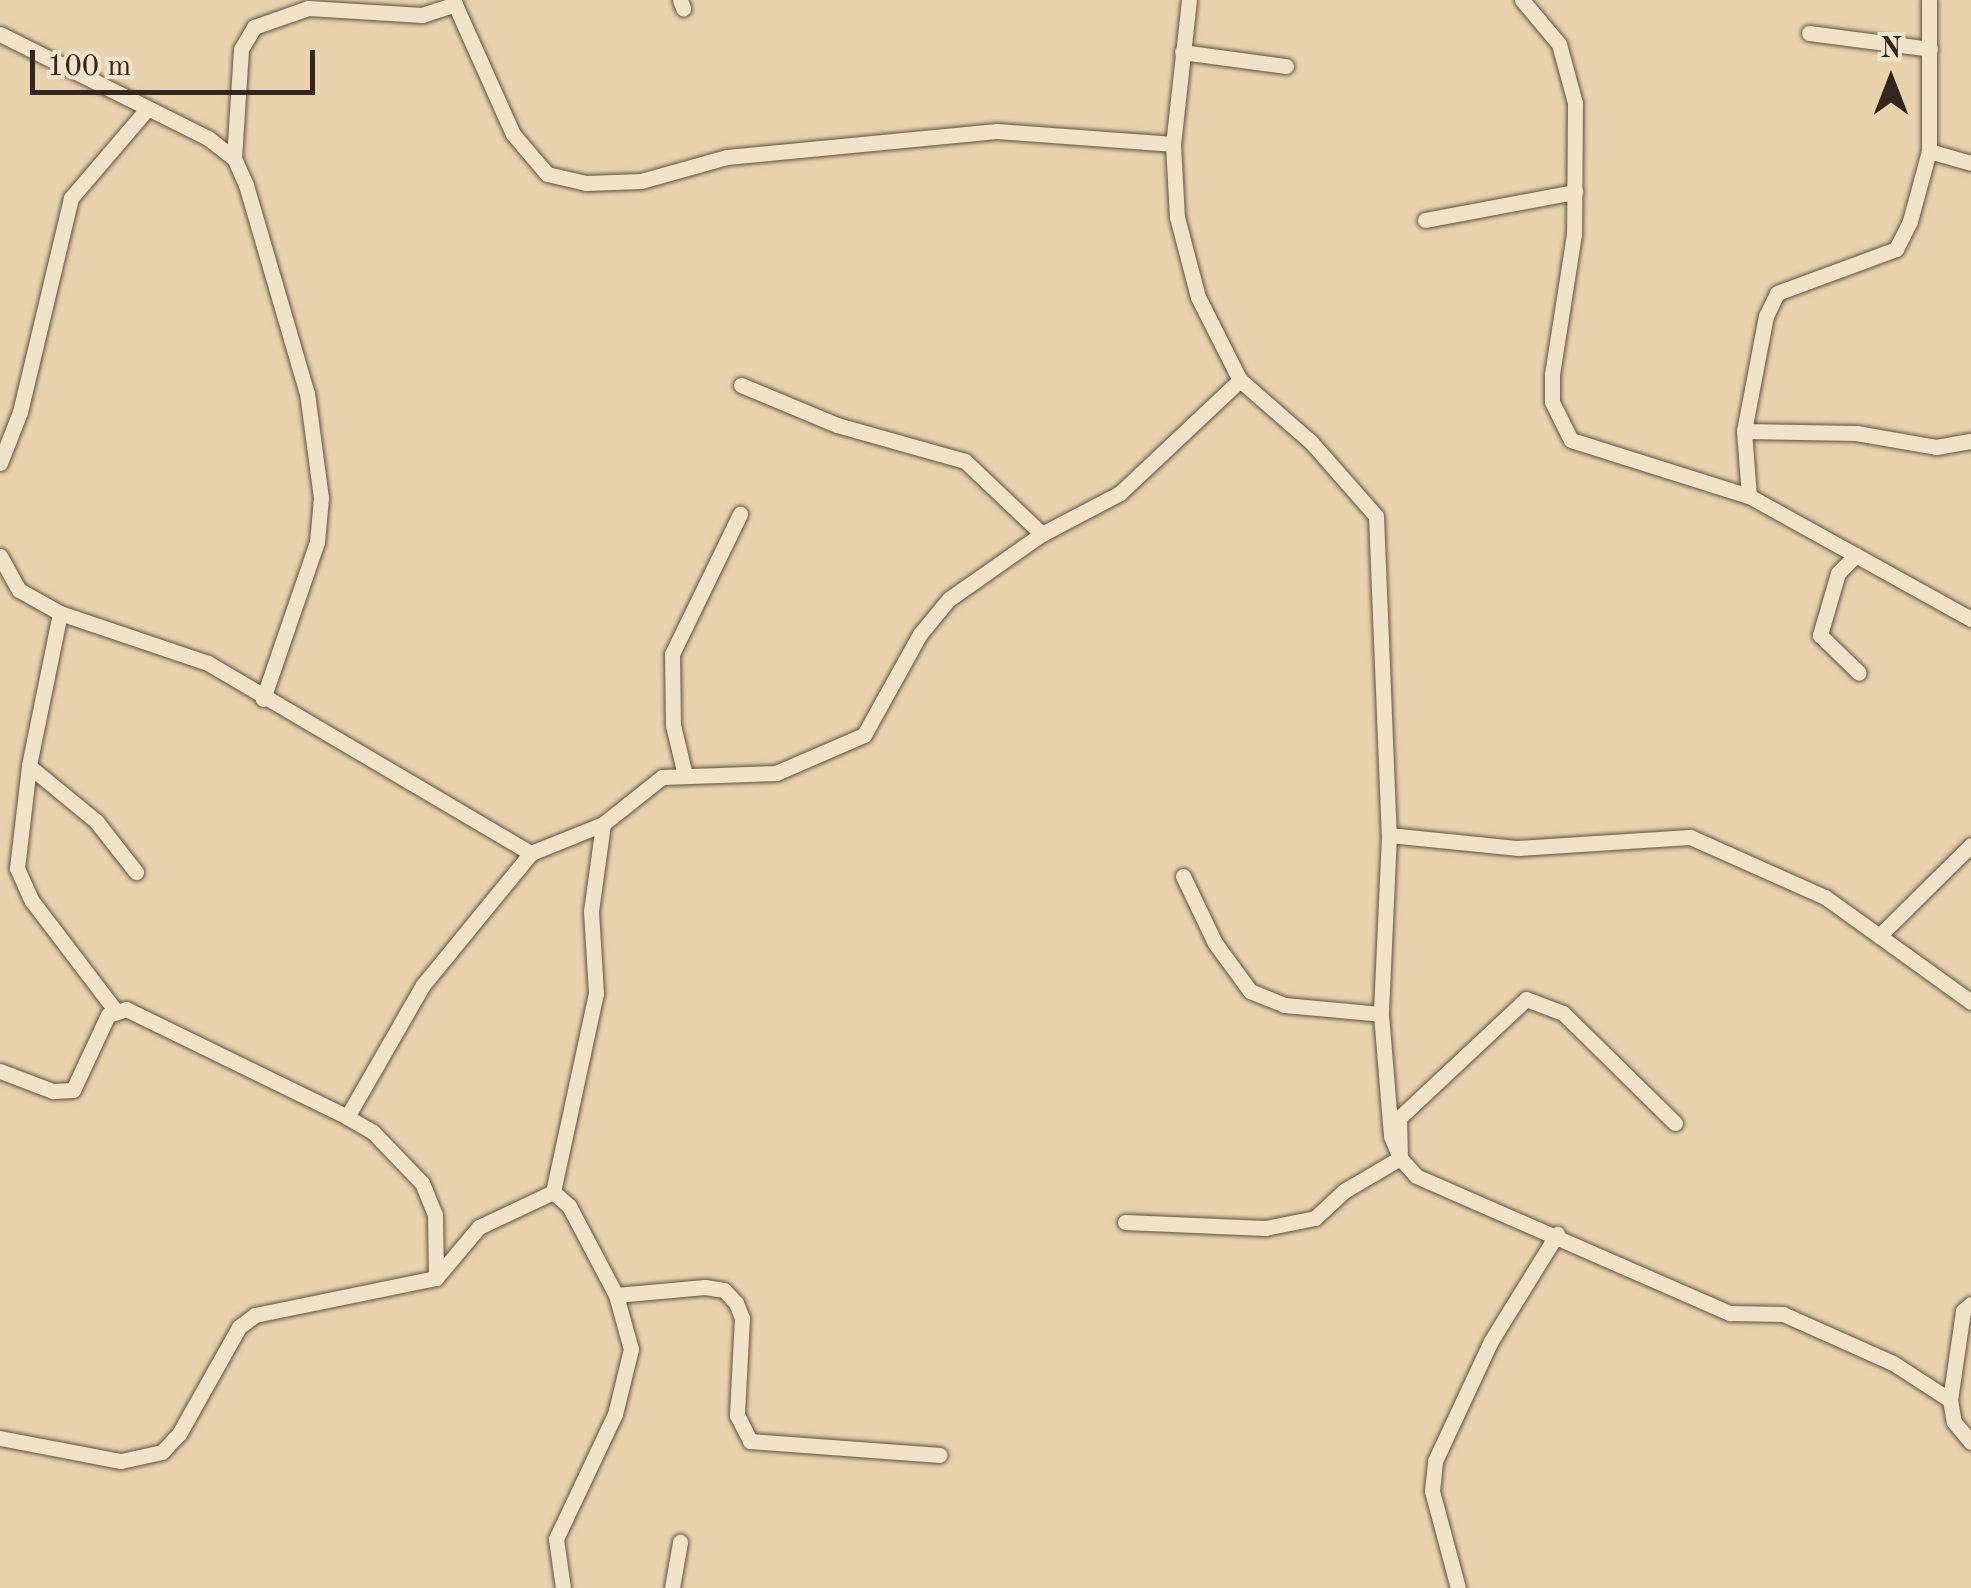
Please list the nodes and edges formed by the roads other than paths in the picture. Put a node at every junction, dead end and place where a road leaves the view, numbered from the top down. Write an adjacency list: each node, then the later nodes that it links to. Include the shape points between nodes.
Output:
1 (1189, 0): 8 (street)
2 (1522, 0): 15 (street, via 1559,44 1575,102)
3 (1929, 0): 7 (street)
4 (454, 2): 11 (street, via 513,134 548,174 586,183 640,180 728,156 997,131); 13 (street, via 422,16 308,8 254,28 242,49)
5 (1808, 33): 7 (street)
6 (0, 34): 10 (street)
7 (1930, 48): 12 (street)
8 (1182, 52): 9 (street); 11 (street)
9 (1286, 66)
10 (148, 108): 13 (street); 21 (street, via 70,198 20,412)
11 (1173, 144): 17 (street, via 1177,218 1198,297)
12 (1929, 151): 14 (street); 19 (street, via 1896,249 1777,292 1766,316)
13 (234, 158): 30 (street, via 307,393 321,498 317,542)
14 (1971, 163)
15 (1574, 192): 16 (street); 22 (street, via 1552,375 1552,402 1571,440)
16 (1425, 220)
17 (1240, 380): 24 (street, via 1120,493); 34 (street, via 1312,442 1376,516)
18 (741, 385): 24 (street, via 837,424 965,461)
19 (1744, 430): 20 (street, via 1856,433 1936,447); 22 (street)
20 (1971, 441)
21 (0, 463)
22 (1749, 496): 25 (street)
23 (740, 514): 32 (street, via 672,654 674,725)
24 (1042, 534): 32 (street, via 948,599 920,634 864,735 776,773)
25 (1856, 555): 28 (street); 29 (street, via 1838,574 1820,635)
26 (0, 556): 27 (street, via 19,590)
27 (60, 613): 30 (street, via 208,664); 31 (street)
28 (1971, 619)
29 (1860, 673)
30 (263, 699): 36 (street)
31 (29, 766): 37 (street, via 96,821); 41 (street, via 17,868 32,902)
32 (684, 775): 33 (street, via 645,786)
33 (603, 824): 36 (street); 47 (street, via 591,911 596,993)
34 (1390, 835): 39 (street, via 1518,848 1690,837 1825,897); 42 (street)
35 (1971, 845): 39 (street)
36 (531, 853): 44 (street, via 423,985)
37 (136, 872)
38 (1182, 876): 42 (street, via 1215,943 1250,991 1284,1005)
39 (1879, 936): 40 (street)
40 (1971, 1002)
41 (115, 1010): 43 (street, via 74,1090 54,1091); 44 (street, via 140,1011)
42 (1381, 1014): 46 (street, via 1391,1136)
43 (0, 1072)
44 (347, 1117): 50 (street, via 373,1132 422,1182 435,1216)
45 (1675, 1123): 46 (street, via 1563,1014 1526,998 1512,1004 1399,1118)
46 (1400, 1158): 48 (street, via 1344,1191 1315,1218 1265,1228); 49 (street, via 1416,1176)
47 (554, 1192): 50 (street, via 479,1227); 51 (street)
48 (1125, 1222)
49 (1556, 1234): 53 (street, via 1730,1313 1783,1314 1893,1363); 60 (street, via 1490,1341 1435,1461 1432,1491)
50 (436, 1278): 54 (street, via 255,1315 238,1327 179,1434 144,1459 122,1461)
51 (616, 1295): 56 (street, via 705,1287 724,1290 736,1302 742,1318 737,1414 750,1441); 58 (street, via 632,1349 615,1414 556,1539)
52 (1971, 1304): 53 (street, via 1963,1312)
53 (1950, 1400): 55 (street, via 1954,1422)
54 (0, 1438)
55 (1971, 1442)
56 (939, 1455)
57 (680, 1542): 59 (street)
58 (563, 1588)
59 (672, 1588)
60 (1458, 1588)

